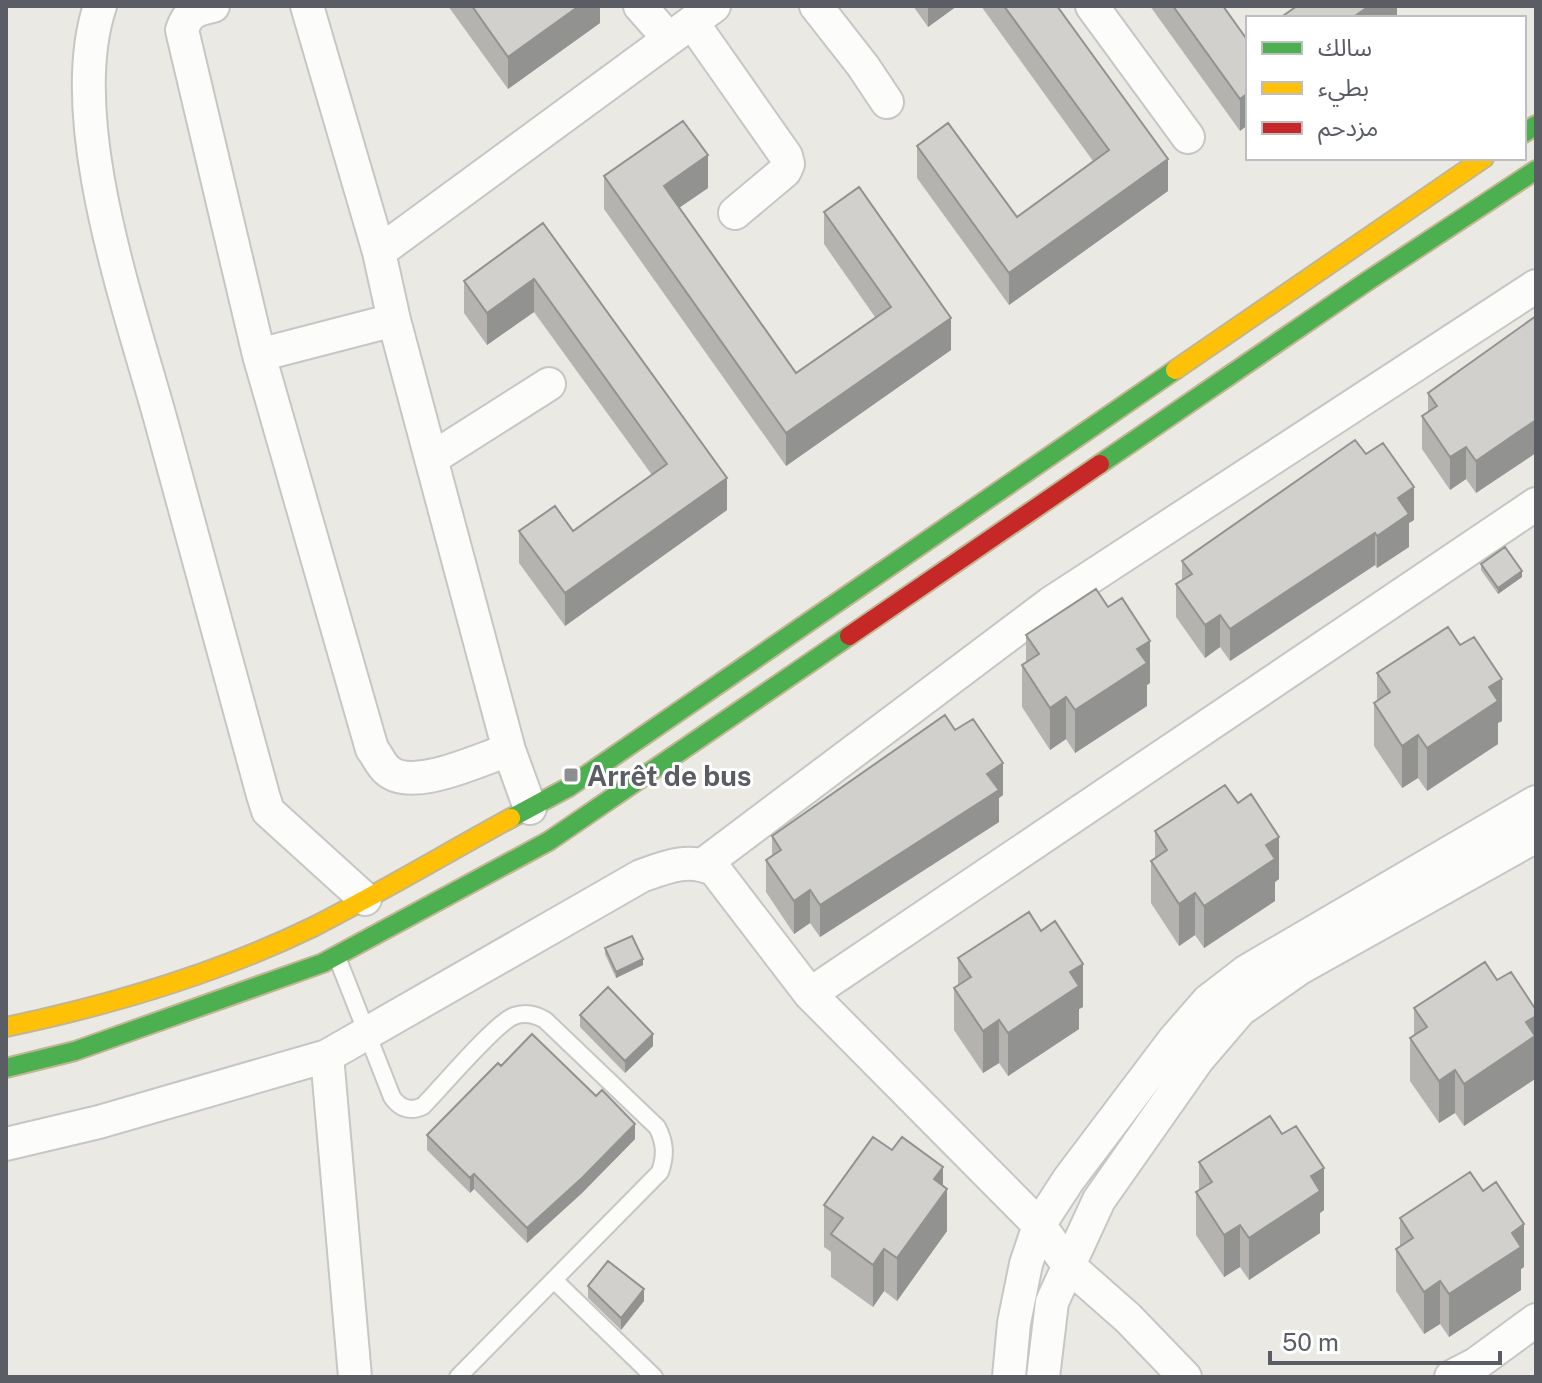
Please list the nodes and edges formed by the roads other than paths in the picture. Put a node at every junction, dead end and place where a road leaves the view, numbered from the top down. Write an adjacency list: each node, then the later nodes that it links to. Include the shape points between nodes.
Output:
1 (100, 6): 25 (street, via 87,71 93,144 113,248 265,803 281,824)
2 (213, 6): 16 (street, via 192,11 182,30)
3 (307, 6): 13 (street)
4 (640, 6): 7 (street)
5 (816, 6): 8 (street)
6 (1092, 6): 9 (street)
7 (692, 23): 12 (street, via 788,164); 13 (street)
8 (887, 102)
9 (1188, 137)
10 (1481, 160): 22 (highway, via 569,787)
11 (1536, 170): 26 (highway, via 549,841)
12 (735, 213)
13 (379, 252): 15 (street)
14 (1536, 286): 24 (street, via 1051,603)
15 (394, 320): 16 (street); 18 (street)
16 (259, 355): 20 (street, via 372,749 387,770 405,779)
17 (549, 384): 18 (street)
18 (431, 459): 20 (street)
19 (1536, 504): 27 (street)
20 (509, 750): 22 (street)
21 (1536, 802): 33 (street, via 1247,971 1208,1001)
22 (530, 808): 25 (highway)
23 (1536, 836): 34 (street, via 1300,968 1240,1010 1198,1059 1099,1200)
24 (704, 864): 27 (street, via 715,870); 29 (street, via 690,862 641,876)
25 (365, 899): 28 (highway, via 203,973)
26 (337, 956): 29 (lane); 31 (highway, via 75,1051)
27 (810, 994): 33 (street)
28 (6, 1027)
29 (368, 1034): 30 (street); 35 (lane, via 396,1103 410,1110 423,1106 503,1023 520,1014 538,1015 657,1127 665,1149 660,1172)
30 (327, 1056): 32 (street); 37 (street)
31 (6, 1068)
32 (6, 1144)
33 (1039, 1225): 34 (street); 40 (street, via 1014,1323)
34 (1069, 1266): 41 (street, via 1052,1302); 42 (street)
35 (554, 1280): 38 (lane); 39 (lane)
36 (1536, 1320): 43 (street)
37 (355, 1377)
38 (458, 1377)
39 (654, 1377)
40 (1009, 1377)
41 (1043, 1377)
42 (1185, 1377)
43 (1451, 1377)

